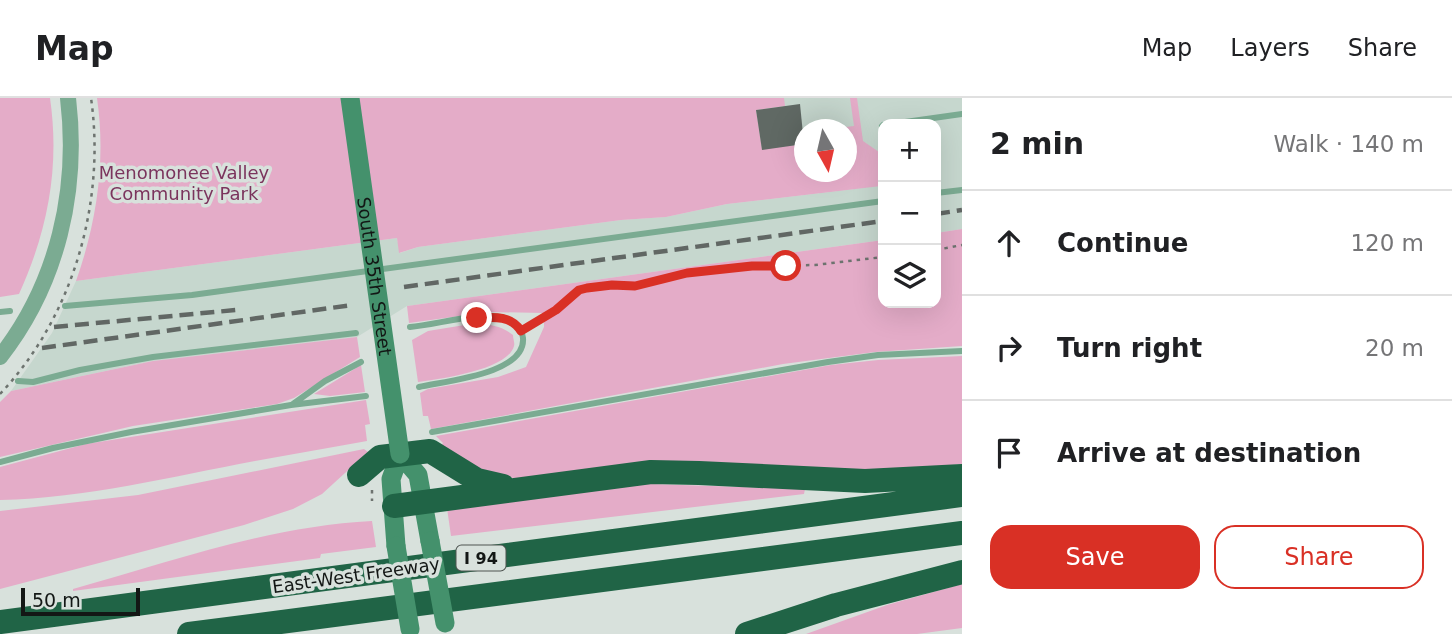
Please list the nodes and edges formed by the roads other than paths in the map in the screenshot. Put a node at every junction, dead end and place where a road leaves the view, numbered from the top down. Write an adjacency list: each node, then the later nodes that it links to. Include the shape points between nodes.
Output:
1 (68, 98): 14 (street, bridge, via 71,167 60,238 38,296)
2 (349, 98): 21 (main road, South 35th Street, bridge)
3 (962, 114): 4 (lane)
4 (926, 119)
5 (962, 190): 6 (lane)
6 (941, 192)
7 (878, 202): 8 (lane, via 192,295)
8 (65, 306)
9 (10, 311): 10 (lane)
10 (0, 312)
11 (411, 331): 17 (lane, via 500,317 521,331 523,347 505,366)
12 (356, 333): 16 (lane, via 152,357 33,382)
13 (962, 351): 20 (lane, via 828,362)
14 (0, 357)
15 (361, 362): 19 (lane)
16 (18, 381)
17 (419, 387)
18 (366, 396): 19 (lane)
19 (291, 405): 22 (lane, via 90,440)
20 (432, 432)
21 (400, 454): 23 (highway, via 380,457); 25 (highway, via 430,452 477,480); 27 (main road, via 418,475); 28 (main road, via 391,479)
22 (0, 463)
23 (359, 475)
24 (962, 476): 25 (highway, via 865,481 651,472)
25 (524, 488): 27 (highway)
26 (962, 495): 31 (highway, East-West Freeway / I 94)
27 (423, 502): 28 (highway); 32 (main road, bridge)
28 (394, 506): 33 (main road, bridge)
29 (962, 533): 34 (highway, East-West Freeway / I 94)
30 (962, 572): 35 (highway)
31 (0, 622)
32 (446, 629)
33 (410, 631)
34 (189, 634)
35 (747, 634)

